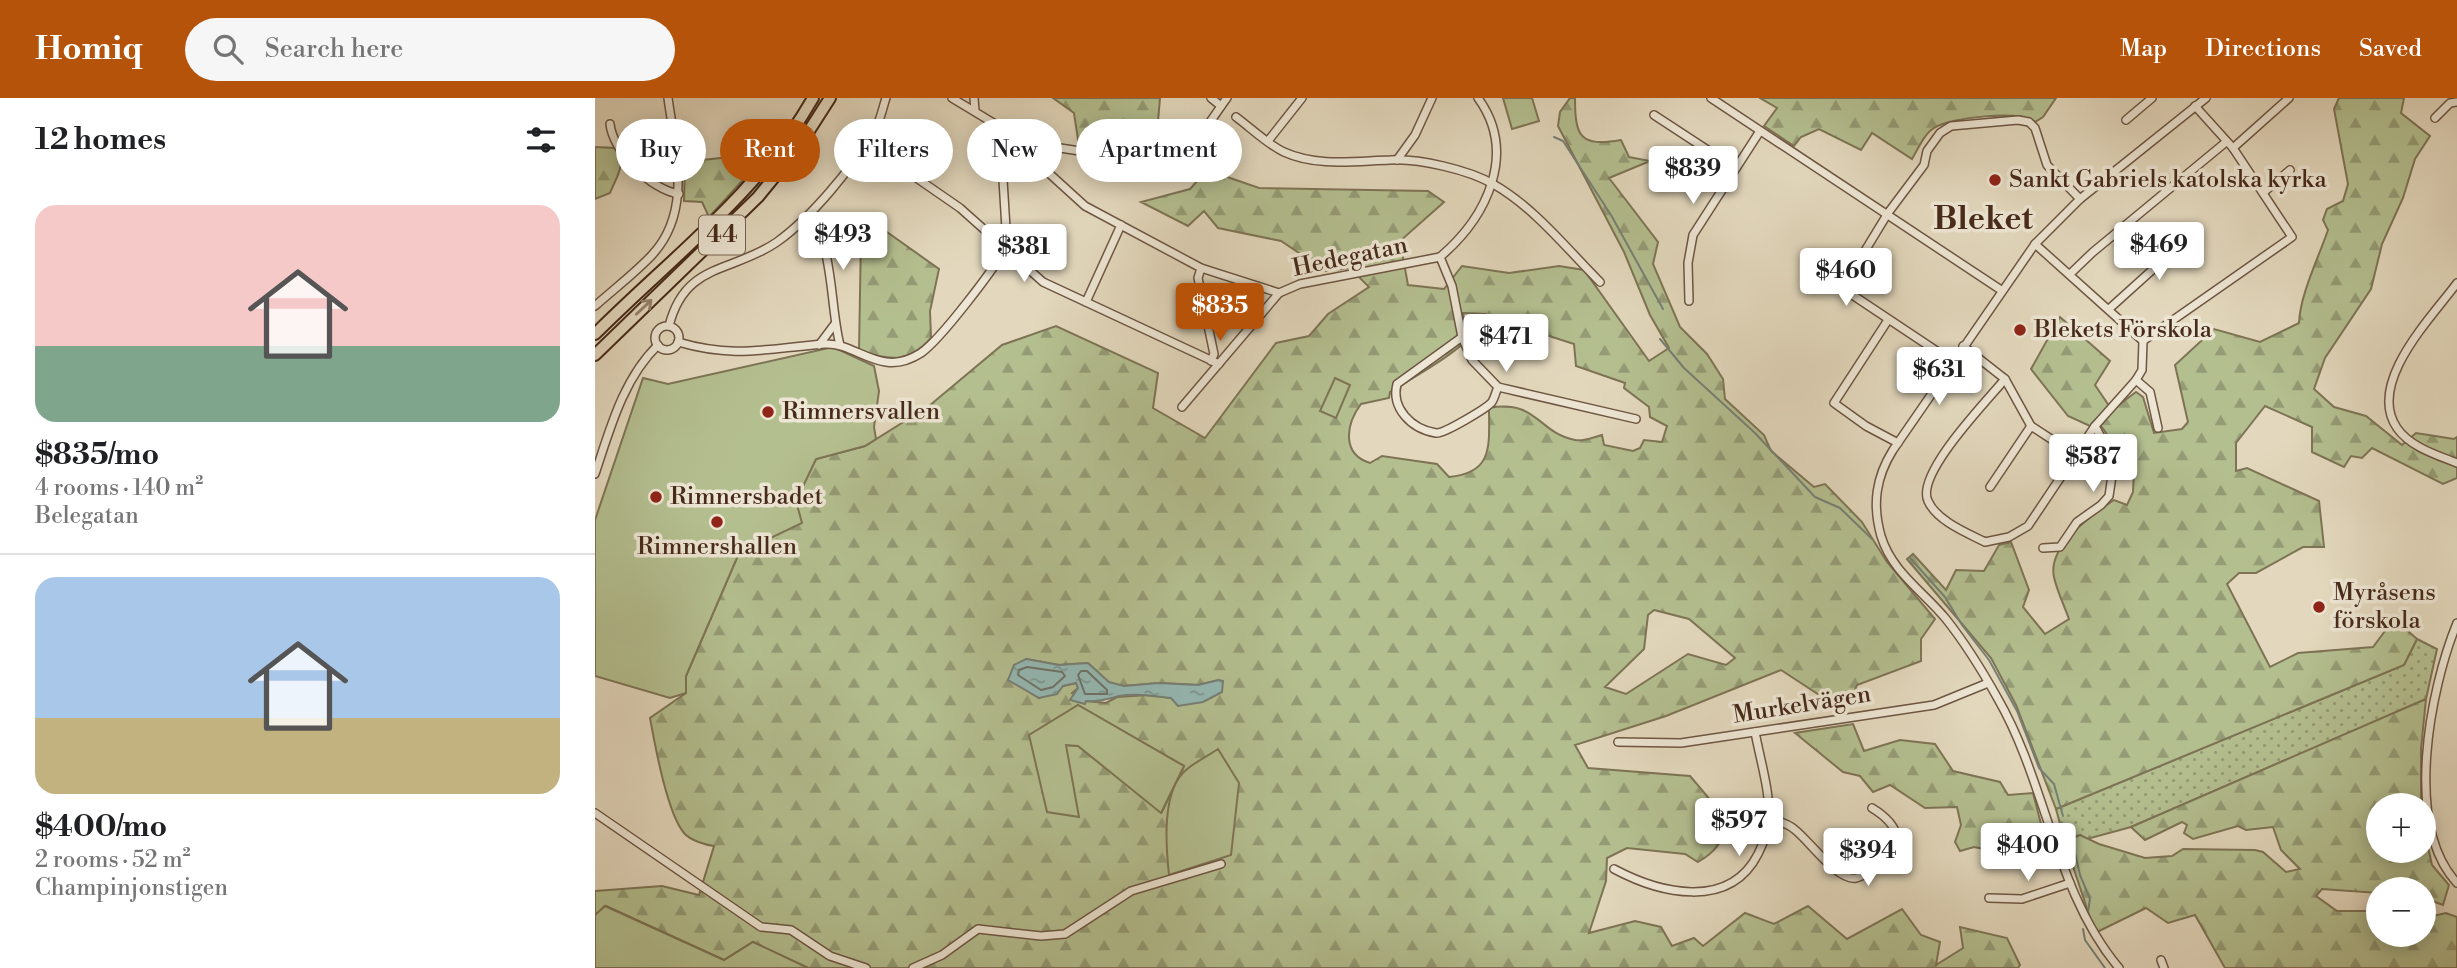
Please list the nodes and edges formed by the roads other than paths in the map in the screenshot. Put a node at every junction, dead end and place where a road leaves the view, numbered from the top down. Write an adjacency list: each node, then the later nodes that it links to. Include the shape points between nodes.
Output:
1 (668, 98): 41 (street)
2 (813, 98): 63 (highway, 44, via 787,140 747,189)
3 (829, 98): 71 (highway, 44, one-way to 3, via 758,197 798,148)
4 (886, 98): 23 (street)
5 (952, 98): 19 (street)
6 (974, 98): 19 (street)
7 (1211, 98): 17 (street)
8 (1227, 98): 17 (street)
9 (1302, 98): 28 (street)
10 (1432, 98): 32 (street)
11 (1478, 98): 39 (street, via 1496,138)
12 (1711, 98): 27 (street)
13 (2152, 98): 25 (street)
14 (2206, 98): 18 (street)
15 (2289, 98): 31 (street)
16 (2457, 102): 22 (street)
17 (1221, 106): 30 (street, via 1176,160 1160,163)
18 (2195, 106): 29 (street); 42 (street)
19 (975, 111): 24 (street)
20 (1654, 115): 33 (street)
21 (1236, 117): 28 (street)
22 (2435, 118)
23 (880, 119)
24 (988, 119)
25 (2126, 120)
26 (610, 124): 41 (street, via 632,164 661,187)
27 (1760, 131): 33 (street); 43 (street)
28 (1268, 141): 32 (street, via 1290,153 1336,162)
29 (2226, 142): 31 (street); 51 (street)
30 (1062, 148)
31 (2232, 148): 40 (street)
32 (1397, 160): 39 (street, via 1438,165)
33 (1735, 168): 56 (street, via 1693,235)
34 (2290, 170): 40 (street)
35 (835, 182): 44 (street)
36 (922, 182): 48 (street)
37 (1003, 182): 48 (street)
38 (1059, 182): 45 (street, Hedegatan, via 1085,206)
39 (1493, 184): 49 (street, Hedegatan, via 1473,222); 52 (street, via 1530,213)
40 (2264, 192): 65 (street, via 2292,237)
41 (679, 194): 58 (street, via 659,246)
42 (2080, 199): 43 (street, via 2047,165 2035,128 2018,120 1951,126 1933,141 1924,164); 47 (street)
43 (1888, 213): 54 (street); 60 (street, via 1846,282 1848,292)
44 (809, 215): 61 (street, via 834,290); 62 (street, via 751,259 696,279 679,299)
45 (1121, 225): 50 (street, Hedegatan); 57 (street)
46 (2191, 235): 59 (street)
47 (2035, 244): 51 (street); 54 (street)
48 (1006, 249): 57 (street, via 1043,282); 69 (street, via 941,335 912,359 887,362)
49 (1440, 257): 55 (street, Hedegatan, via 1300,284); 64 (street, via 1452,286)
50 (1201, 268): 55 (street, Hedegatan); 73 (street)
51 (2070, 274): 59 (street)
52 (1600, 282)
53 (2457, 283): 84 (street, via 2402,359 2392,380 2389,407 2397,429 2406,437)
54 (2001, 290): 70 (street)
55 (1279, 293): 73 (street)
56 (1689, 301)
57 (1086, 302): 73 (street)
58 (595, 306)
59 (2109, 309): 65 (street)
60 (1888, 320): 72 (street); 82 (street, via 1834,403)
61 (834, 325): 68 (street); 69 (street)
62 (669, 326): 66 (street, via 677,332); 67 (street, via 657,331)
63 (595, 334)
64 (1462, 337): 76 (street, via 1472,360); 76 (street, via 1397,384 1394,396 1405,417 1436,433 1445,431 1491,404)
65 (2143, 341): 75 (street)
66 (678, 342): 67 (street, via 669,349); 68 (street, via 708,351 748,353)
67 (658, 345): 85 (street, via 638,367 625,392)
68 (819, 345): 69 (street)
69 (840, 345)
70 (1963, 346): 72 (street); 74 (street)
71 (595, 355)
72 (1953, 362): 82 (street)
73 (1215, 363): 77 (street)
74 (2005, 379): 79 (street); 83 (street, via 1931,474 1926,487 1930,503 1942,517 1985,542 2009,537 2028,526)
75 (2137, 380): 80 (street); 81 (street, via 2150,392)
76 (1498, 387): 78 (street)
77 (1182, 407)
78 (1636, 419)
79 (2031, 426): 83 (street); 86 (street)
80 (2095, 426): 83 (street); 87 (street, via 2114,462 2109,496 2077,522 2060,547)
81 (2158, 428)
82 (1898, 443): 89 (street, via 1876,485 1884,544 1900,571 1946,619)
83 (2074, 454)
84 (2457, 463)
85 (595, 474)
86 (1990, 487)
87 (2043, 548)
88 (2457, 623): 98 (street, via 2438,681 2431,723 2427,807 2440,860)
89 (1988, 683): 90 (street, Murkelvägen, via 1934,705); 97 (street, via 2021,744)
90 (1755, 732): 91 (street, Murkelvägen, via 1681,743); 94 (street)
91 (1618, 742)
92 (1872, 808): 94 (street, via 1889,818 1898,838 1895,853 1856,878 1841,875 1791,826)
93 (595, 813): 100 (street, via 761,927 791,930 830,956)
94 (1769, 818): 96 (street, via 1763,844 1751,866 1721,888 1690,893 1667,890)
95 (1221, 864): 101 (street, via 1131,891 1065,934 978,929 943,956)
96 (1614, 869)
97 (2070, 883): 99 (street, via 2022,900); 102 (street, via 2093,934)
98 (2457, 883)
99 (1989, 898)
100 (866, 968)
101 (913, 968)
102 (2119, 968)

